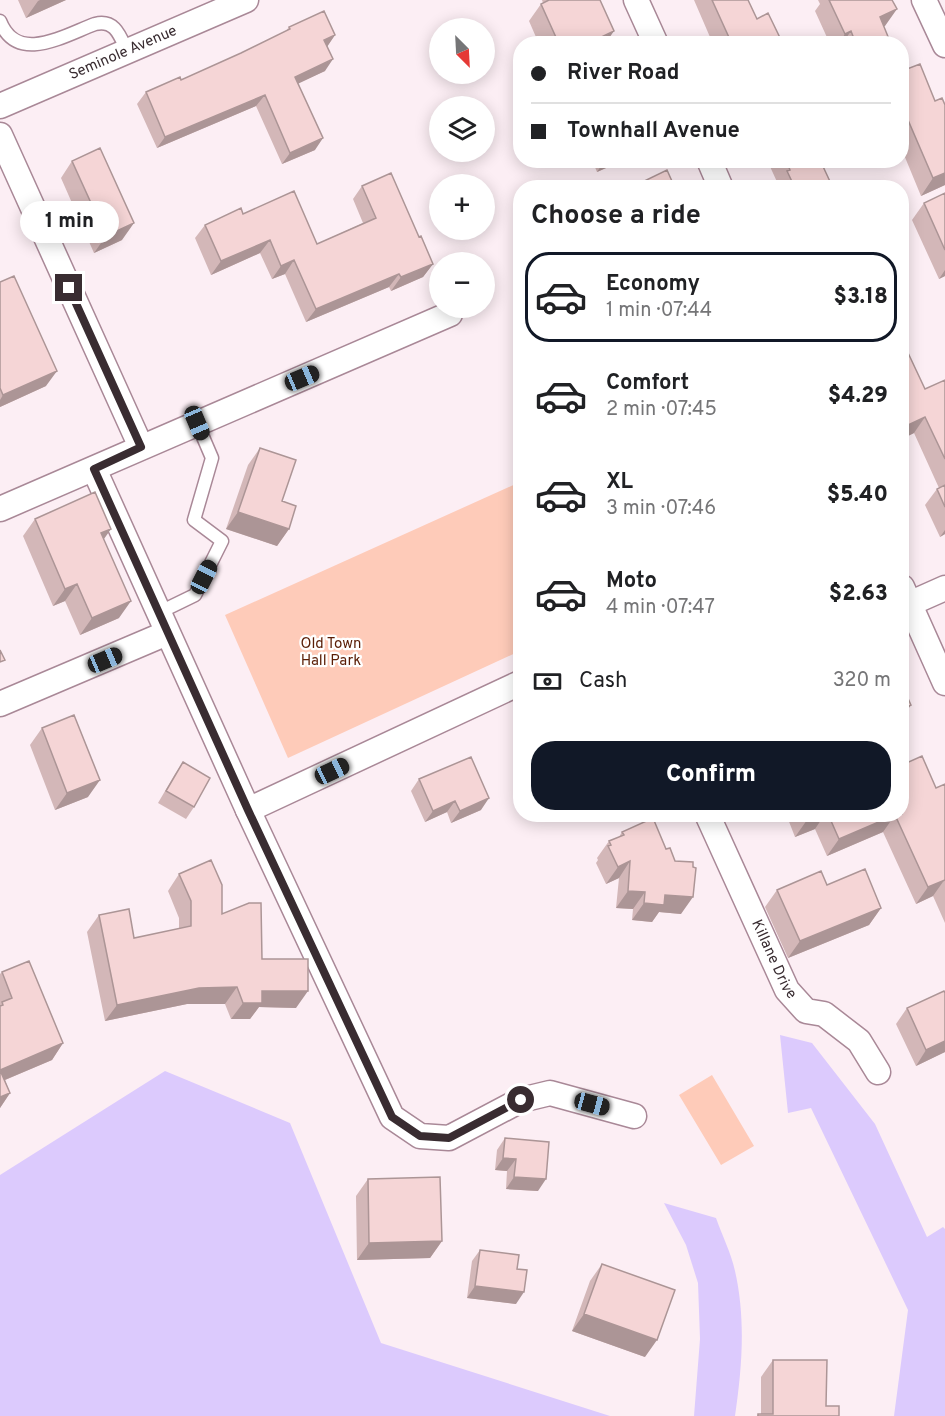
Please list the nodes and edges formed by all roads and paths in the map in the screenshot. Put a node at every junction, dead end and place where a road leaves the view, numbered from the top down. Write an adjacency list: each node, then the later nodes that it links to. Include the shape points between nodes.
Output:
1 (246, 0): 7 (street, Seminole Avenue)
2 (636, 0): 5 (street)
3 (924, 0): 6 (street)
4 (0, 21): 7 (lane, via 8,36 22,45 43,43 95,24 109,23)
5 (652, 36)
6 (945, 45)
7 (127, 51): 8 (street, Seminole Avenue)
8 (0, 106)
9 (0, 135): 12 (street)
10 (441, 318): 11 (street)
11 (197, 423): 12 (street); 18 (lane, via 212,458 194,520 222,541 195,595)
12 (141, 447): 13 (street)
13 (94, 469): 14 (street); 18 (street)
14 (0, 508)
15 (945, 588): 16 (street)
16 (909, 594)
17 (909, 604): 19 (street)
18 (163, 623): 21 (street); 22 (street)
19 (945, 683)
20 (513, 686): 22 (street)
21 (0, 704)
22 (248, 810): 25 (street, via 392,1117 420,1136 449,1138 521,1100 550,1093)
23 (711, 822): 24 (street, Killane Drive, via 787,990 806,1011 824,1014 859,1041)
24 (878, 1072)
25 (634, 1116)

